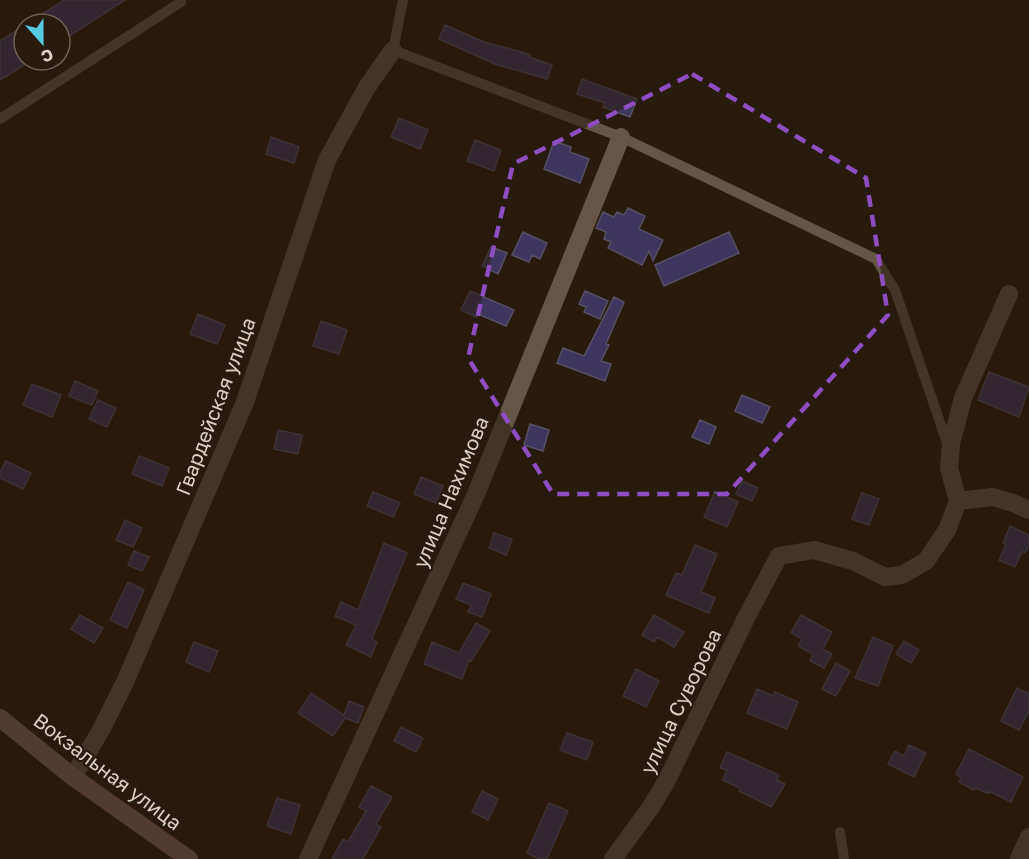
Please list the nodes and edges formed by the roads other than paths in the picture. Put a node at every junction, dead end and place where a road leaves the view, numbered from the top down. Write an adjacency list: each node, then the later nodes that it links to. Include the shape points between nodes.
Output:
1 (403, 0): 3 (lane)
2 (181, 2): 4 (lane)
3 (393, 50): 5 (lane); 11 (street, Гвардейская улица, via 367,87 327,160 245,402 126,680)
4 (0, 119)
5 (621, 137): 7 (lane, via 876,259 895,290); 15 (street, улица Нахимова, via 476,494)
6 (1009, 294): 7 (street, via 963,399)
7 (950, 454): 8 (street, via 949,468)
8 (958, 501): 9 (street, via 993,497); 16 (street, улица Суворова, via 947,530 926,561 902,575 885,577 853,561 814,550 779,556 666,782)
9 (1029, 510)
10 (0, 718): 11 (main road, Вокзальная улица)
11 (73, 777): 14 (main road, Вокзальная улица)
12 (840, 832): 17 (lane)
13 (1029, 837): 18 (street)
14 (189, 859)
15 (308, 859)
16 (613, 859)
17 (844, 859)
18 (1019, 859)

